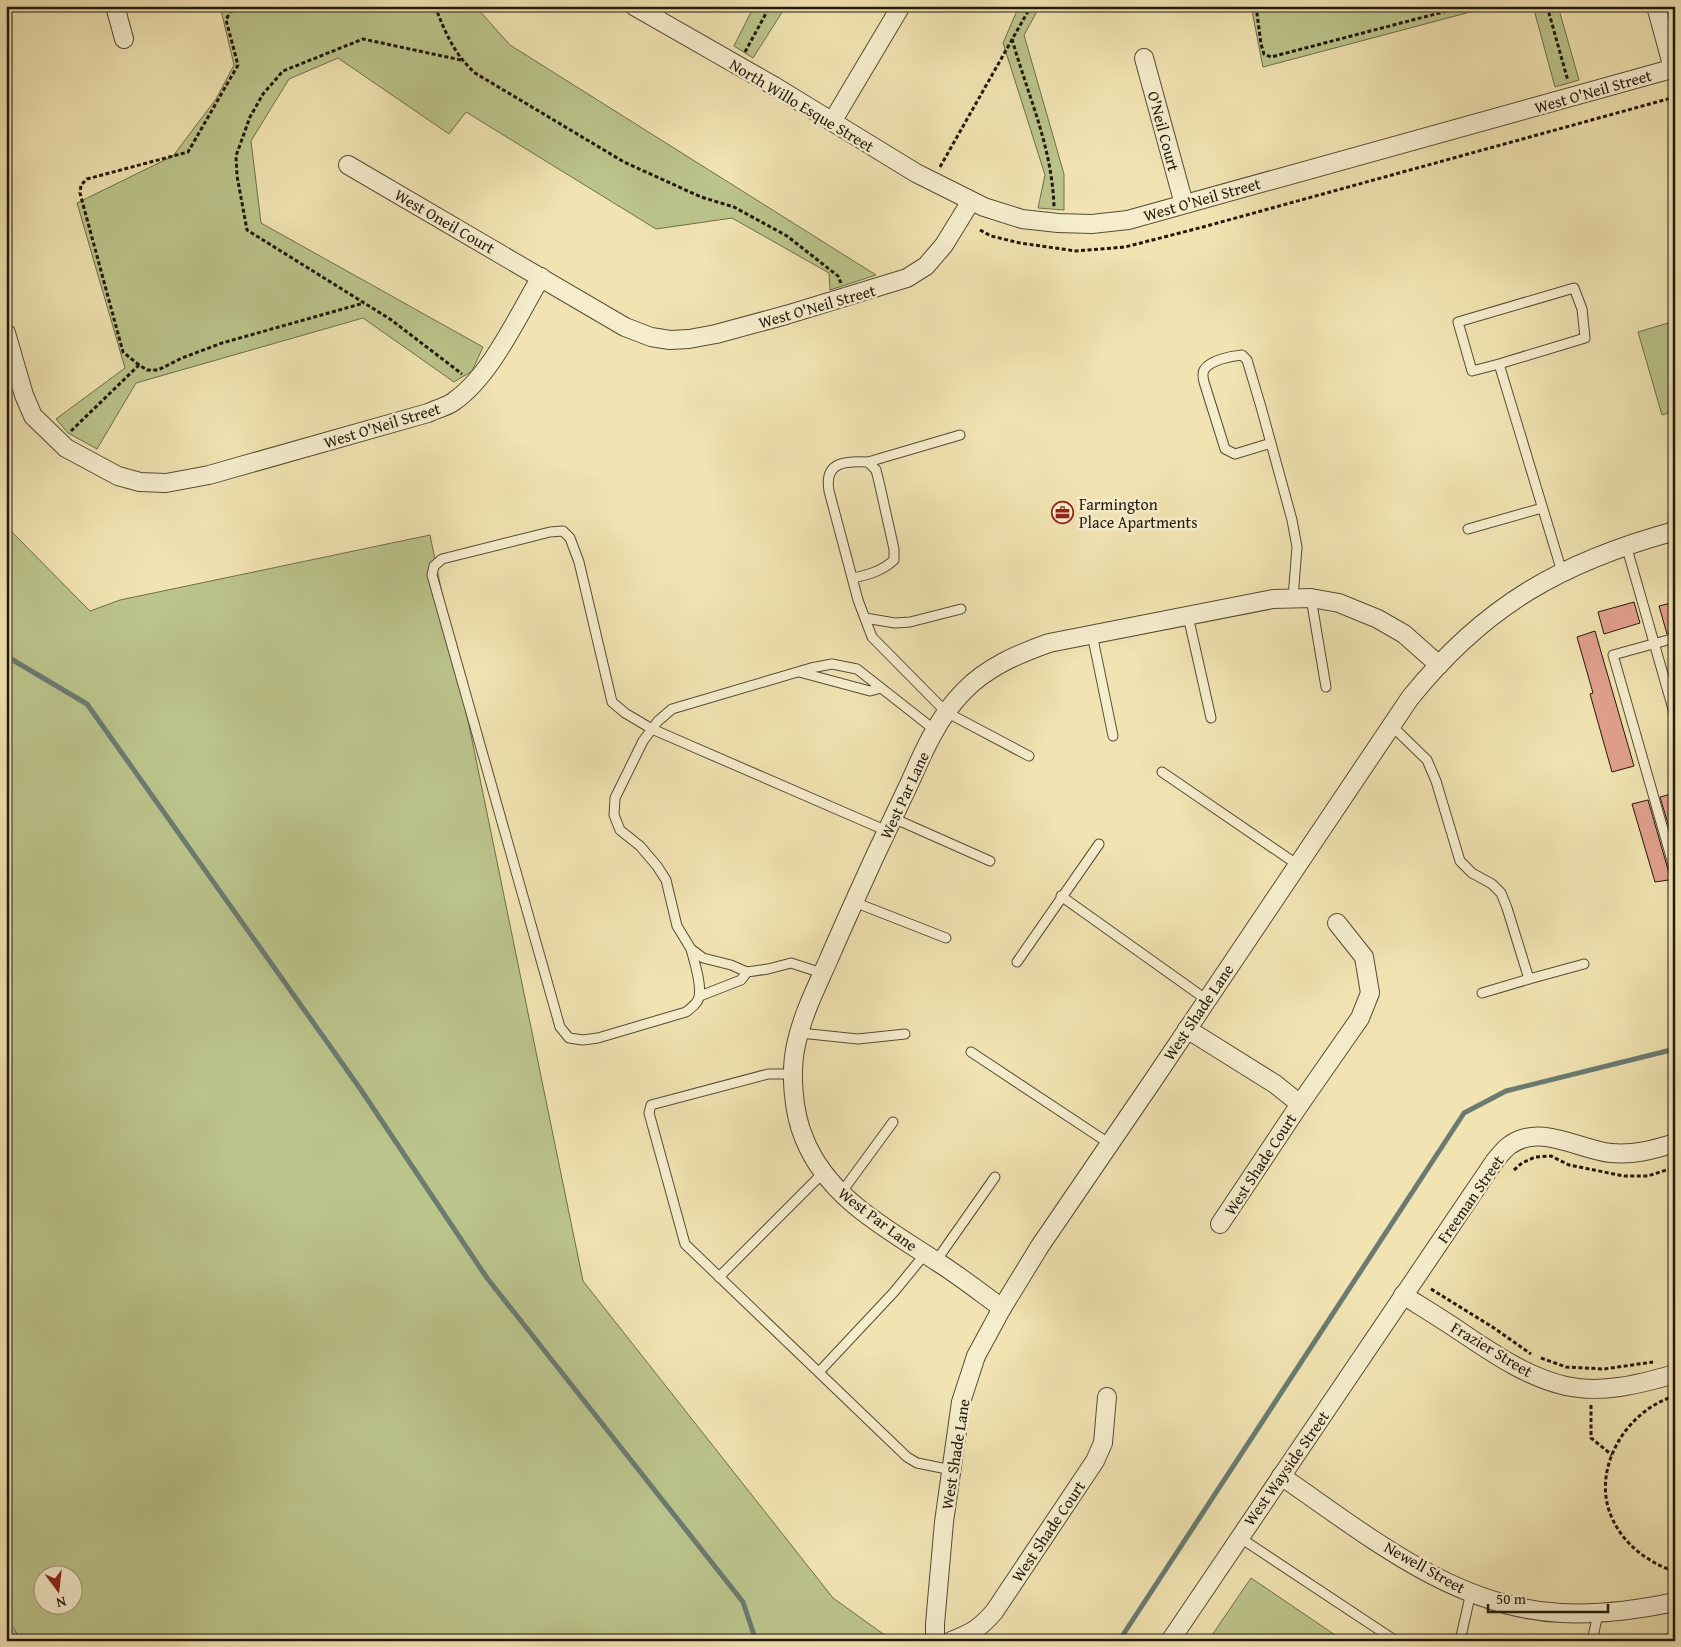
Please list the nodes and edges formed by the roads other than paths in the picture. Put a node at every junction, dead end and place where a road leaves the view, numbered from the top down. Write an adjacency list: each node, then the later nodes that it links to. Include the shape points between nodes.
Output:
1 (115, 6): 5 (street)
2 (634, 6): 8 (street, North Willo Esque Street)
3 (901, 6): 8 (street)
4 (1656, 6): 7 (street)
5 (124, 39)
6 (1144, 58): 11 (street, O'Neil Court)
7 (1674, 68): 11 (street, West O'Neil Street)
8 (832, 122): 10 (street, North Willo Esque Street, via 916,173)
9 (348, 165): 12 (street, West Oneil Court)
10 (971, 201): 11 (street, West O'Neil Street, via 1022,219 1092,224 1128,220); 12 (street, West O'Neil Street, via 944,245 926,266 907,278 707,336 670,340 651,337 625,327)
11 (1184, 204)
12 (541, 277): 13 (street, West O'Neil Street, via 485,371 452,403 428,413 193,479 166,483 140,482 118,476 66,448 33,416)
13 (6, 333)
14 (1498, 364): 14 (lane, via 1585,338 1582,309 1574,288 1458,322 1472,371); 18 (lane)
15 (960, 435): 17 (lane)
16 (1271, 443): 16 (lane, via 1247,360 1235,356 1204,369 1204,382 1225,449 1235,454); 24 (lane, via 1297,546)
17 (868, 462): 23 (lane, via 876,470 894,560 872,574); 23 (lane, via 835,466 827,480)
18 (1542, 508): 19 (lane); 22 (lane)
19 (1468, 529)
20 (1675, 531): 21 (street, West Shade Lane)
21 (1626, 545): 22 (street, West Shade Lane); 31 (lane)
22 (1562, 572): 32 (street, West Shade Lane, via 1526,591 1489,617)
23 (852, 578): 28 (lane)
24 (1293, 598): 25 (street, West Par Lane); 27 (street, West Par Lane)
25 (1311, 598): 32 (street, West Par Lane, via 1339,603 1378,619 1404,634); 34 (lane)
26 (961, 609): 28 (lane, via 910,622)
27 (1188, 616): 29 (street, West Par Lane); 38 (lane)
28 (865, 618): 36 (lane, via 872,637)
29 (1092, 634): 36 (street, West Par Lane, via 1017,654 988,671); 42 (lane)
30 (1675, 638): 31 (lane)
31 (1654, 644): 37 (lane); 49 (lane, via 1613,655)
32 (1439, 665): 39 (street, West Shade Lane, via 1410,698)
33 (798, 671): 35 (lane, via 870,691); 35 (lane, via 832,664 857,668); 40 (lane, via 672,709)
34 (1326, 687)
35 (881, 688): 41 (lane)
36 (946, 712): 41 (street, West Par Lane); 43 (lane)
37 (1675, 716)
38 (1211, 718)
39 (1392, 726): 48 (street, West Shade Lane); 59 (lane, via 1427,760 1460,861 1501,893)
40 (652, 729): 45 (lane); 54 (lane, via 615,798 614,815 620,830 658,866 666,880 677,926); 61 (lane, via 612,702 580,562 570,538 563,531 442,559 434,566 432,575 560,1027 569,1038 598,1038 686,1012)
41 (936, 731): 45 (street, West Par Lane)
42 (1113, 736)
43 (1029, 756)
44 (1162, 772): 48 (lane)
45 (890, 824): 47 (lane); 51 (street, West Par Lane)
46 (1098, 844): 50 (lane)
47 (990, 862)
48 (1298, 864): 62 (street, West Shade Lane)
49 (1675, 871)
50 (1061, 896): 55 (lane); 62 (lane)
51 (854, 902): 53 (lane); 58 (street, West Par Lane)
52 (1338, 923): 68 (street, West Shade Court, via 1364,956 1370,993 1360,1018)
53 (946, 938)
54 (691, 948): 57 (lane, via 703,958); 61 (lane)
55 (1017, 962)
56 (1584, 964): 59 (lane)
57 (747, 972): 58 (lane, via 791,962); 61 (lane, via 741,980)
58 (822, 973): 64 (street, West Par Lane)
59 (1529, 979): 60 (lane)
60 (1482, 993)
61 (700, 996)
62 (1207, 1000): 63 (street, West Shade Lane)
63 (1187, 1029): 68 (street, West Shade Court, via 1275,1084); 71 (street, West Shade Lane)
64 (800, 1033): 65 (lane, via 858,1039); 67 (street, West Par Lane)
65 (905, 1034)
66 (971, 1052): 71 (lane)
67 (794, 1074): 72 (street, West Par Lane, via 796,1113 803,1137); 77 (lane, via 768,1074 652,1105 649,1113 685,1244)
68 (1300, 1104): 75 (street, West Shade Court)
69 (893, 1122): 74 (lane)
70 (1675, 1143): 78 (street, Freeman Street, via 1635,1154 1589,1150 1548,1137 1533,1137 1510,1145 1494,1162)
71 (1110, 1144): 79 (street, West Shade Lane)
72 (823, 1173): 74 (street, West Par Lane); 77 (lane)
73 (995, 1177): 76 (lane)
74 (841, 1193): 76 (street, West Par Lane, via 866,1215)
75 (1220, 1224)
76 (931, 1258): 79 (street, West Par Lane); 80 (lane)
77 (719, 1277): 80 (lane)
78 (1403, 1296): 81 (street, Frazier Street, via 1506,1362 1567,1386 1625,1387); 84 (street, West Wayside Street)
79 (1002, 1308): 83 (street, West Shade Lane, via 976,1356 961,1402)
80 (818, 1372): 83 (lane, via 907,1457)
81 (1675, 1374)
82 (1107, 1396): 90 (street, West Shade Court, via 1103,1442 1095,1461 994,1612 981,1626)
83 (952, 1470): 89 (street, West Shade Lane, via 934,1624)
84 (1281, 1476): 85 (street, West Wayside Street); 86 (street, Newell Street, via 1424,1571)
85 (1239, 1537): 91 (street, West Wayside Street); 92 (lane)
86 (1471, 1592): 88 (street, Newell Street, via 1524,1608); 93 (lane)
87 (1675, 1602): 88 (street, Newell Street)
88 (1598, 1614): 94 (lane)
89 (935, 1641)
90 (951, 1641)
91 (1170, 1641)
92 (1396, 1641)
93 (1460, 1641)
94 (1592, 1641)

